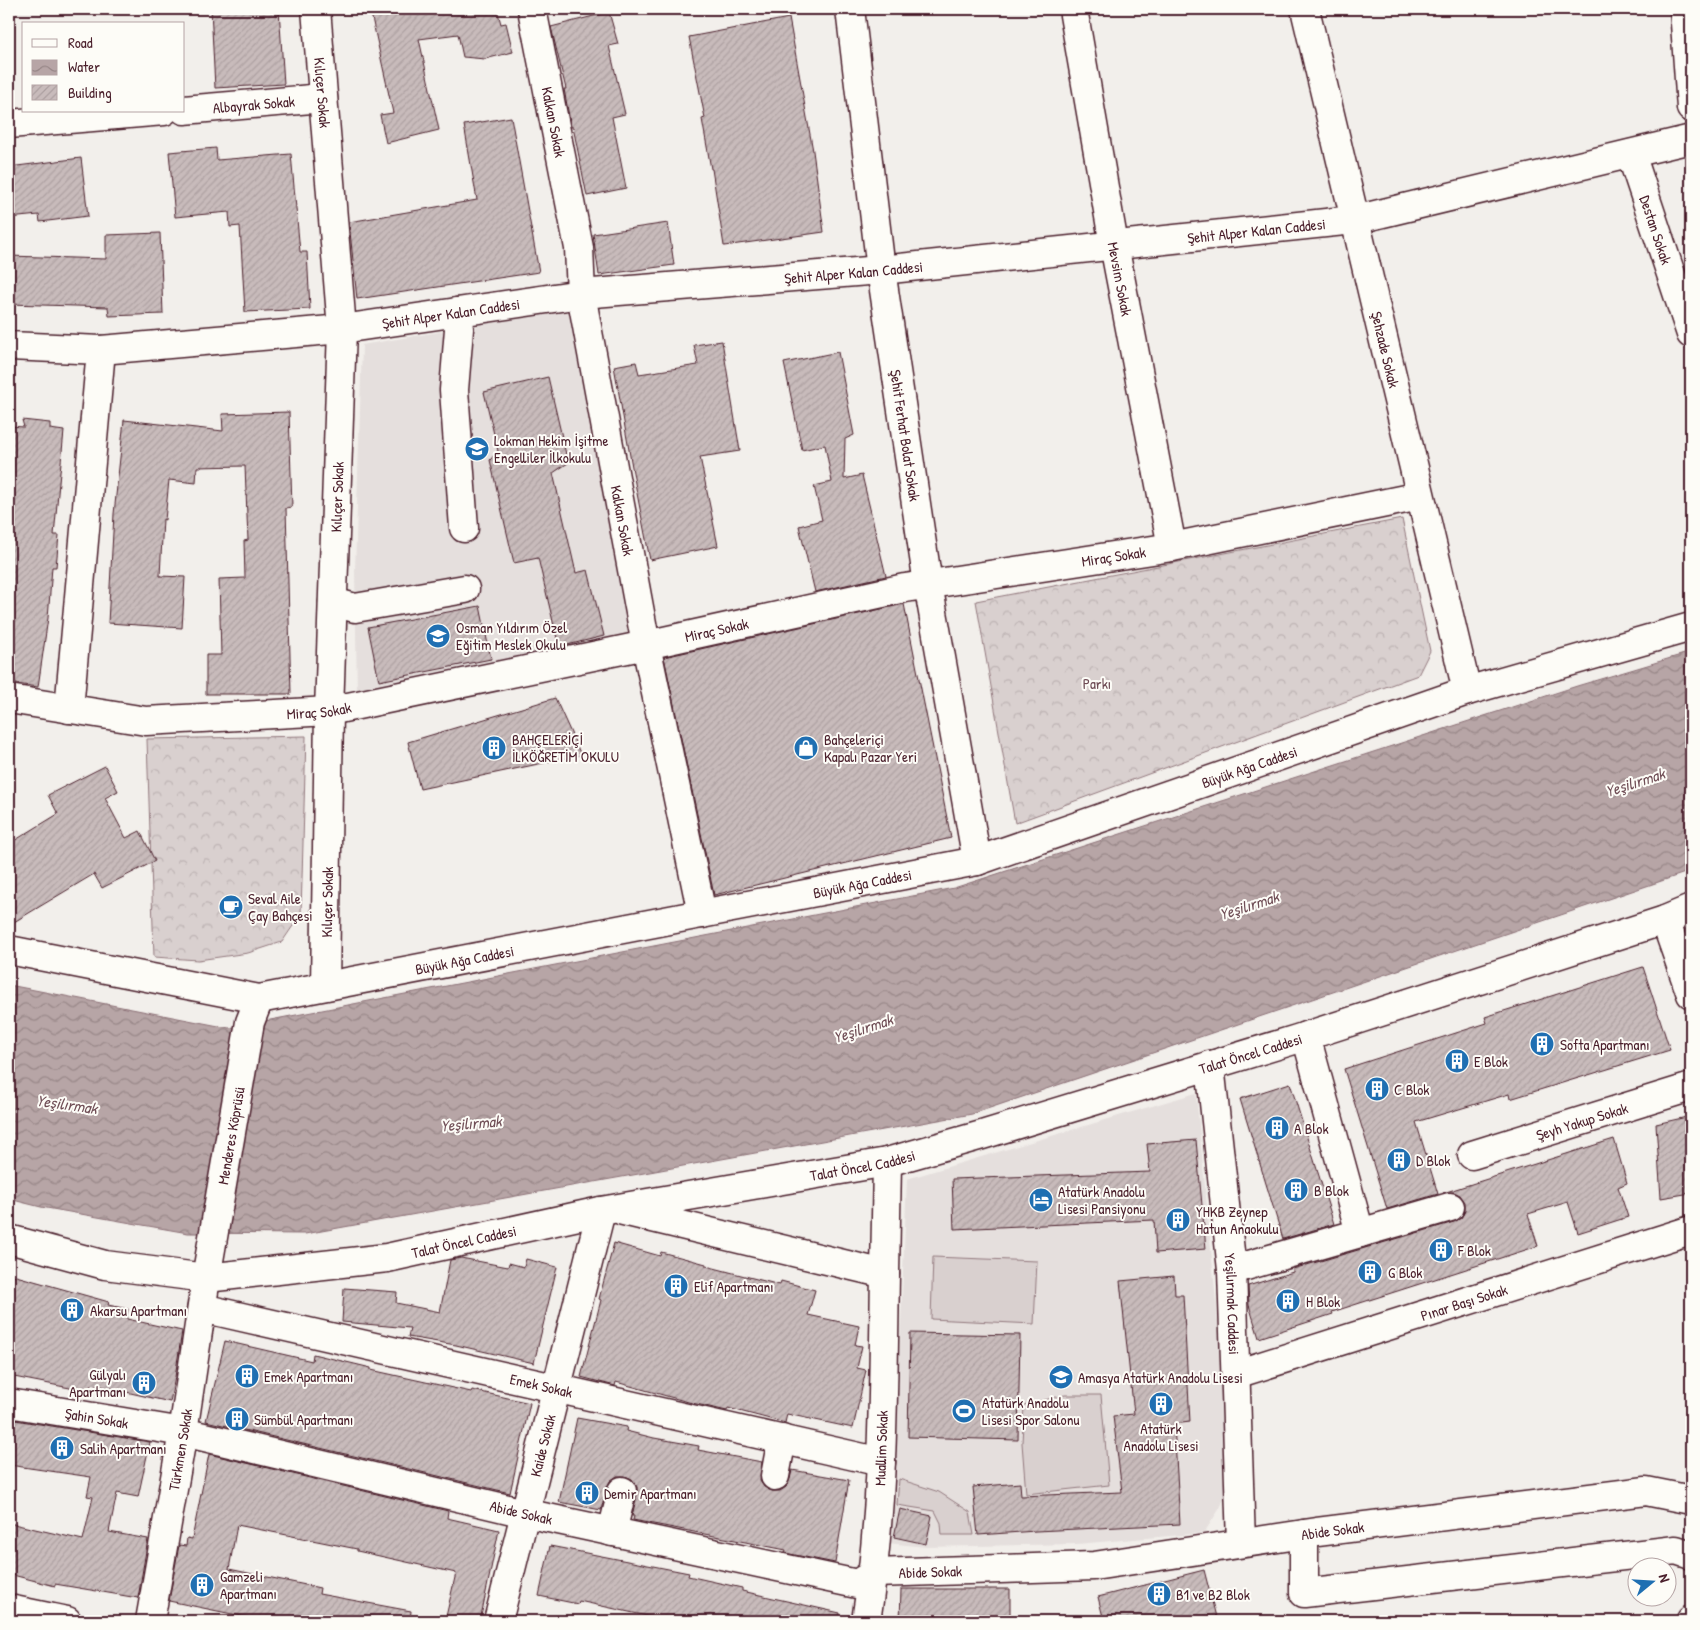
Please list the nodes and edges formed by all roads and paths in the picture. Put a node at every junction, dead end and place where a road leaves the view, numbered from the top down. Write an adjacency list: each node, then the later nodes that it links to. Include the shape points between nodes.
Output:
1 (316, 9): 7 (street, Kılıçer Sokak)
2 (532, 9): 17 (street, Kalkan Sokak, via 579,248)
3 (850, 9): 16 (street, Şehit Ferhat Bolat Sokak)
4 (1073, 9): 15 (street, Mevsim Sokak)
5 (1305, 9): 14 (street, Şehzade Sokak)
6 (1684, 9): 8 (street)
7 (323, 98): 9 (street, Albayrak Sokak); 19 (street, Kılıçer Sokak)
8 (1691, 108)
9 (185, 110)
10 (152, 112): 11 (street)
11 (9, 124)
12 (1691, 139): 13 (street, Şehit Alper Kalan Caddesi)
13 (1631, 154): 14 (street, Şehit Alper Kalan Caddesi); 20 (street, Destan Sokak)
14 (1354, 220): 15 (street, Şehit Alper Kalan Caddesi); 23 (street, Şehzade Sokak)
15 (1114, 246): 16 (street, Şehit Alper Kalan Caddesi); 25 (street, Mevsim Sokak)
16 (882, 270): 17 (street, Şehit Alper Kalan Caddesi); 26 (street, Şehit Ferhat Bolat Sokak)
17 (581, 294): 18 (street, Şehit Alper Kalan Caddesi); 30 (street, Kalkan Sokak)
18 (457, 312): 19 (street, Şehit Alper Kalan Caddesi); 24 (street, via 459,329 454,390)
19 (342, 329): 22 (street, Şehit Alper Kalan Caddesi); 28 (street, Kılıçer Sokak)
20 (1691, 334)
21 (9, 346): 22 (street, Şehit Alper Kalan Caddesi)
22 (100, 350): 33 (street)
23 (1420, 496): 25 (street, Miraç Sokak); 31 (street, Şehzade Sokak)
24 (464, 528)
25 (1172, 547): 26 (street, Miraç Sokak)
26 (928, 584): 30 (street, Miraç Sokak); 35 (street, Şehit Ferhat Bolat Sokak)
27 (465, 590): 28 (street, via 356,608)
28 (333, 602): 34 (street, Kılıçer Sokak)
29 (1691, 627): 31 (street, Büyük Ağa Caddesi)
30 (646, 645): 34 (street, Miraç Sokak); 37 (street, Kalkan Sokak)
31 (1467, 691): 35 (street, Büyük Ağa Caddesi)
32 (9, 699): 33 (street, Miraç Sokak)
33 (69, 709): 34 (street, Miraç Sokak, via 146,721)
34 (329, 711): 40 (street, Kılıçer Sokak)
35 (976, 861): 37 (street, Büyük Ağa Caddesi)
36 (1691, 908): 38 (street, Talat Öncel Caddesi)
37 (702, 914): 40 (street, Büyük Ağa Caddesi)
38 (1665, 920): 41 (street); 43 (street, Talat Öncel Caddesi)
39 (9, 950): 42 (street, Büyük Ağa Caddesi)
40 (326, 986): 42 (street, Büyük Ağa Caddesi)
41 (1691, 994)
42 (255, 1010): 55 (street, Menderes Köprüsü)
43 (1306, 1036): 44 (street, Talat Öncel Caddesi); 51 (street)
44 (1210, 1065): 47 (street, Talat Öncel Caddesi); 53 (street, Yeşilırmak Caddesi)
45 (1691, 1087): 46 (street, Şeyh Yakup Sokak)
46 (1472, 1155)
47 (887, 1162): 49 (street, Talat Öncel Caddesi); 54 (street, Muallim Sokak)
48 (1450, 1207): 51 (street)
49 (606, 1210): 54 (street); 55 (street, Talat Öncel Caddesi, via 387,1258); 58 (street, Kaide Sokak)
50 (1691, 1230): 57 (street, Pınar Başı Sokak)
51 (1360, 1233): 53 (street)
52 (9, 1239): 55 (street, Talat Öncel Caddesi, via 104,1265)
53 (1232, 1270): 57 (street, Yeşilırmak Caddesi)
54 (885, 1274): 62 (street, Muallim Sokak)
55 (206, 1278): 56 (street, Türkmen Sokak)
56 (202, 1308): 58 (street, Emek Sokak); 60 (street, Türkmen Sokak)
57 (1236, 1374): 69 (street, Yeşilırmak Caddesi)
58 (557, 1388): 61 (street, Emek Sokak); 66 (street, Kaide Sokak)
59 (9, 1404): 60 (street, Şahin Sokak)
60 (183, 1432): 66 (street, Abide Sokak); 74 (street, Türkmen Sokak)
61 (782, 1439): 62 (street, Emek Sokak); 63 (street)
62 (881, 1462): 71 (street, Muallim Sokak)
63 (775, 1476)
64 (622, 1491): 67 (street)
65 (1691, 1500): 68 (street, Abide Sokak, via 1646,1491)
66 (526, 1513): 67 (street, Abide Sokak); 75 (street, Kaide Sokak)
67 (612, 1532): 71 (street, Abide Sokak, via 857,1584)
68 (1304, 1534): 69 (street, Abide Sokak); 70 (street, via 1304,1593 1676,1550)
69 (1241, 1543): 71 (street, Abide Sokak, via 1094,1566)
70 (1691, 1555)
71 (874, 1572): 76 (street, Muallim Sokak)
72 (9, 1609): 73 (street)
73 (67, 1621)
74 (150, 1621)
75 (498, 1621)
76 (866, 1621)

